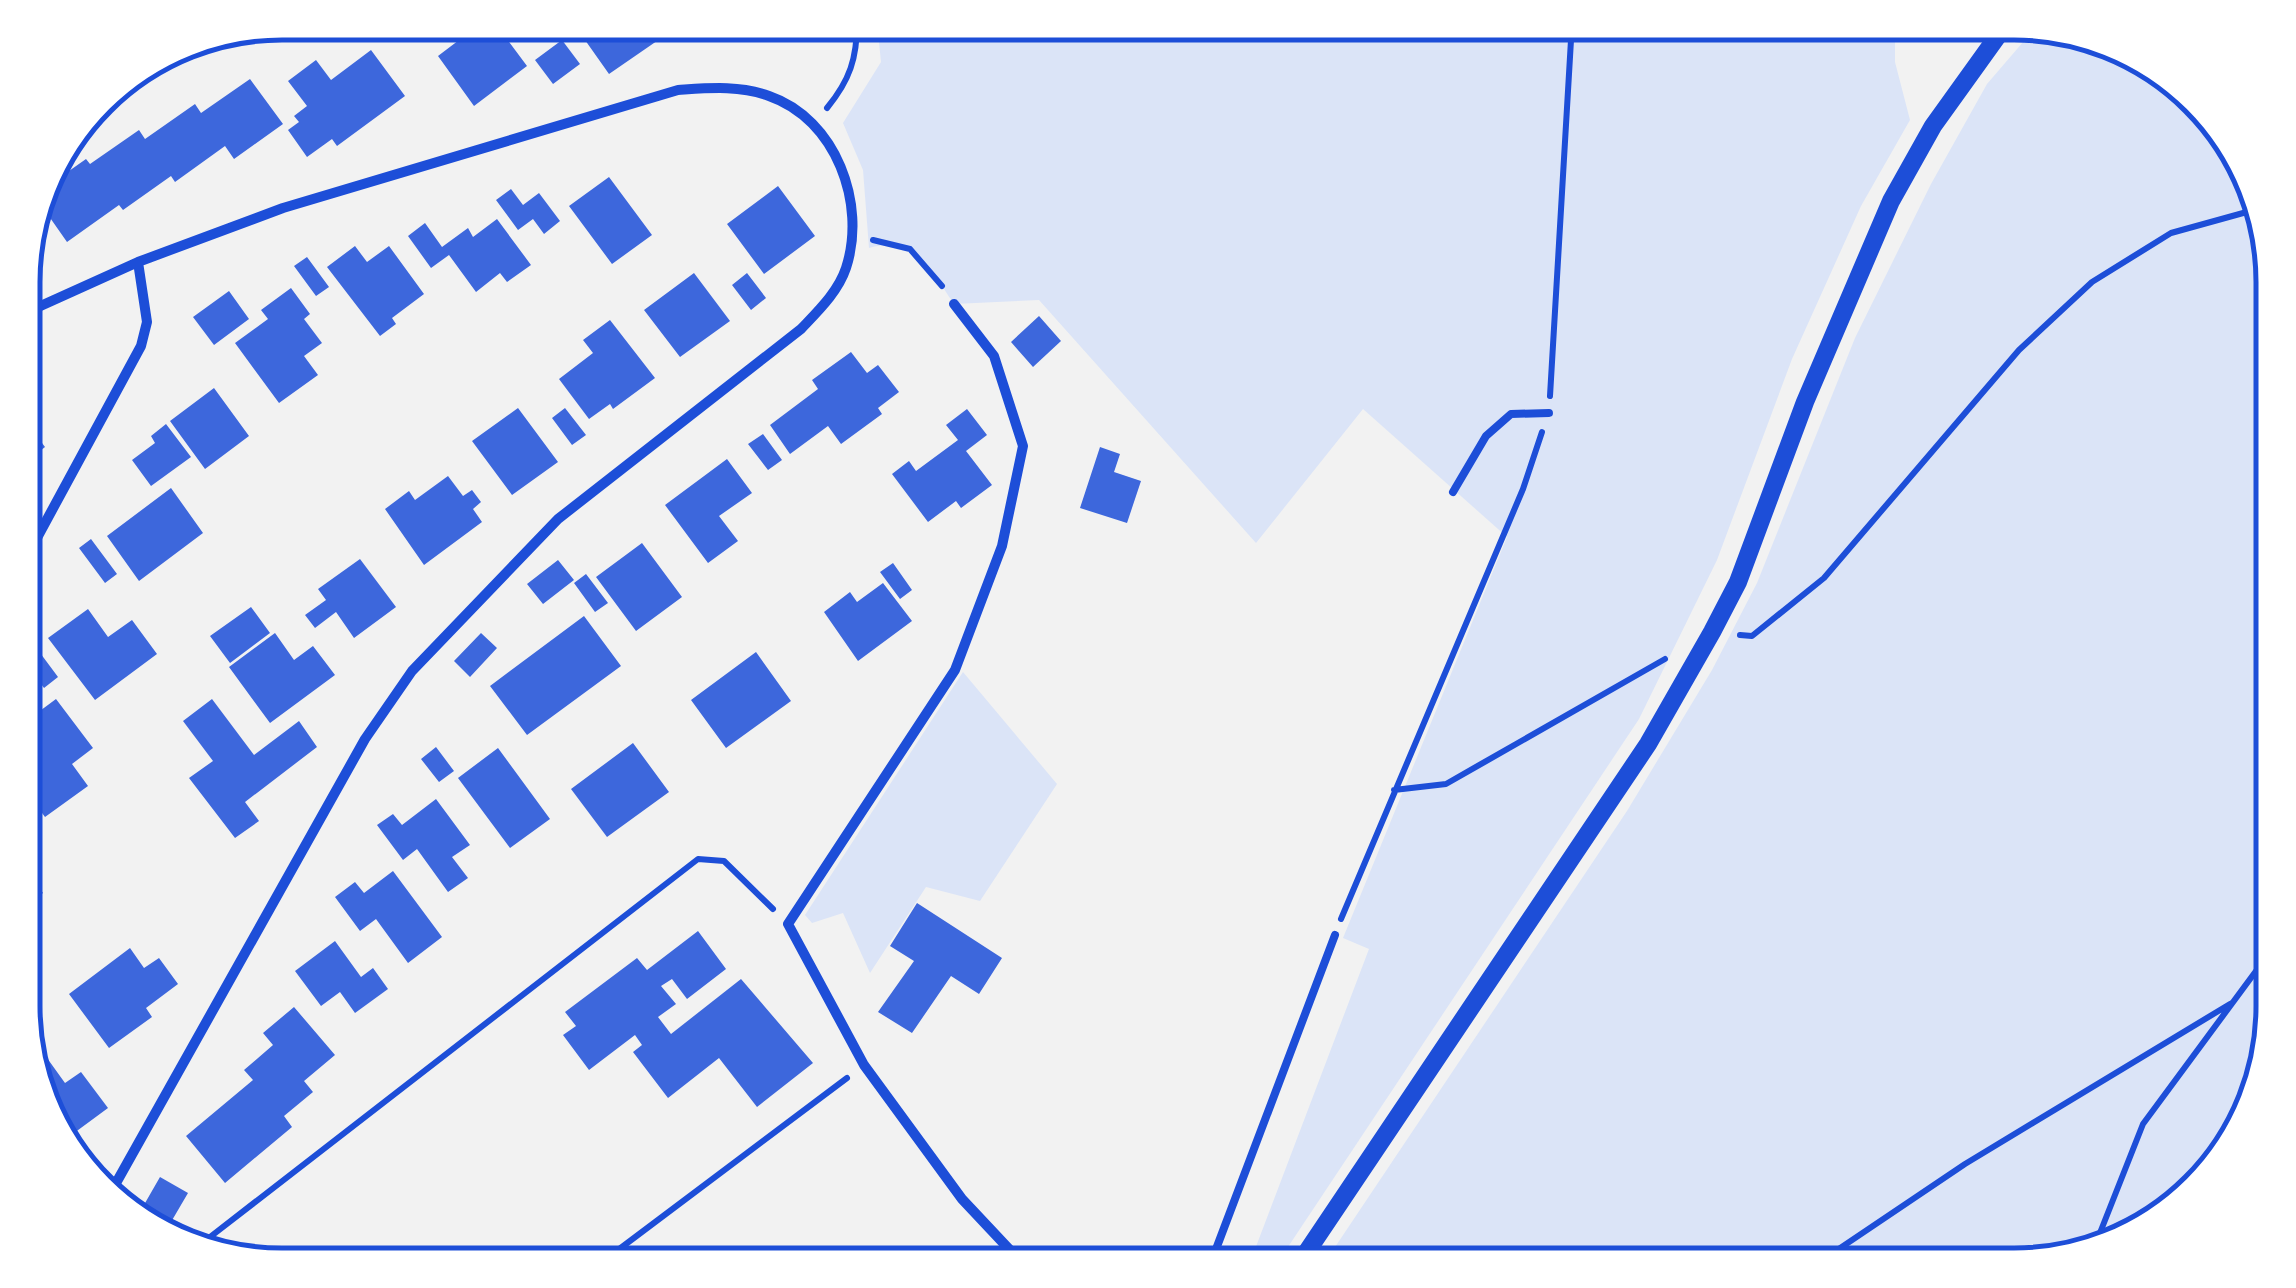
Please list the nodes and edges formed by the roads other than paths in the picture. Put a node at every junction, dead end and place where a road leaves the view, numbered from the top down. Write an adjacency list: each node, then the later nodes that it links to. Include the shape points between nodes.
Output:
1 (1994, 40): 11 (street, via 1933,126 1891,201 1712,632 1648,744)
2 (138, 262): 4 (street); 7 (street, via 148,322 141,346); 9 (street, via 282,208 678,90 723,86 768,96 813,125 846,178 854,238 845,272 801,329 558,519 412,671 365,739)
3 (954, 304): 12 (street, via 994,356 1023,446 1002,546 955,670 788,924 864,1065 962,1199)
4 (40, 305)
5 (1549, 413): 6 (lane, via 1511,414 1486,436)
6 (1454, 492)
7 (40, 532)
8 (1335, 935): 10 (lane)
9 (116, 1181)
10 (1217, 1247)
11 (1310, 1247)
12 (1008, 1248)

